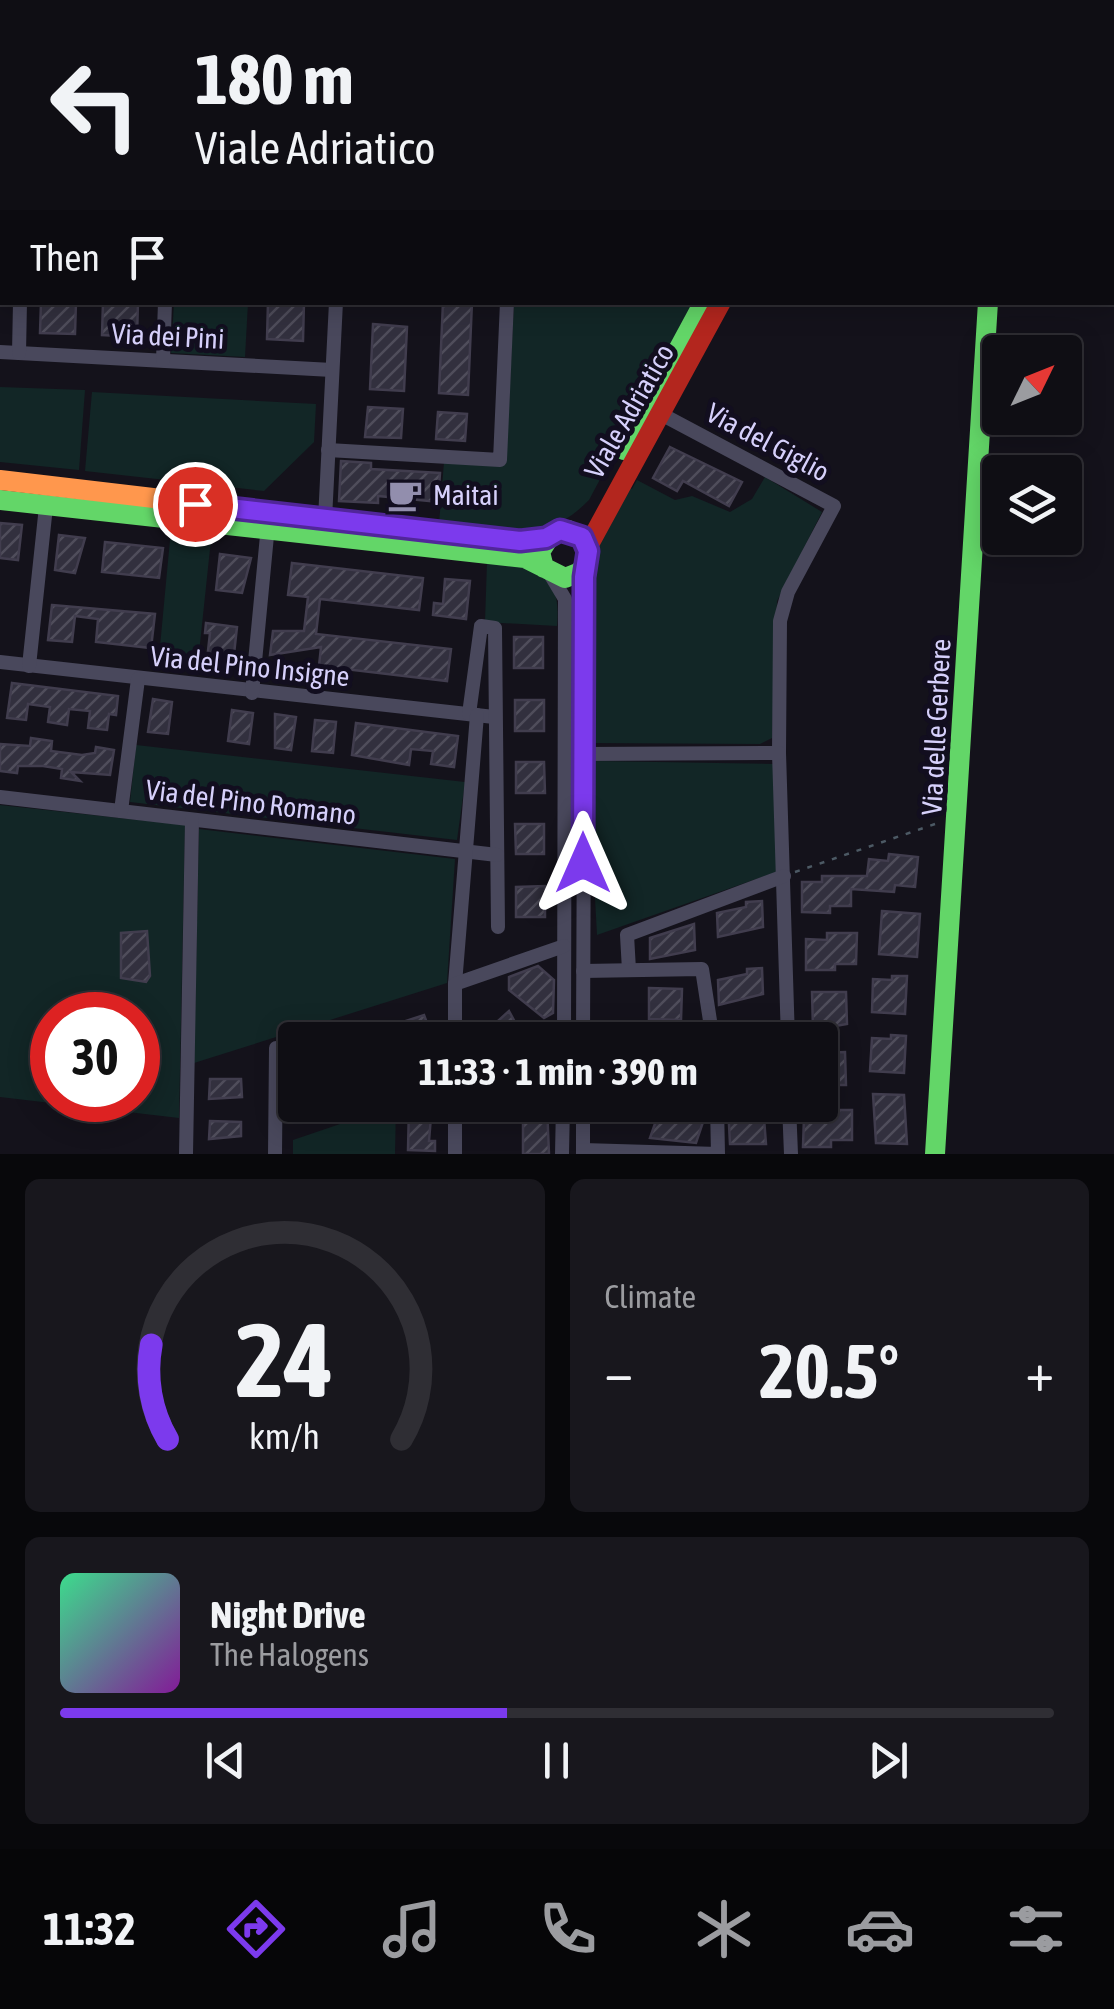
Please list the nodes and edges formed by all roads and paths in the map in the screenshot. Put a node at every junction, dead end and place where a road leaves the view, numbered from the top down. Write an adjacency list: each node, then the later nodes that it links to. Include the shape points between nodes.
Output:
1 (20, 305): 9 (street)
2 (165, 305): 10 (street)
3 (336, 305): 11 (street)
4 (507, 305): 13 (street, via 500,460)
5 (702, 305): 19 (street, Viale Adriatico, via 596,502 580,521)
6 (719, 305): 12 (street, Viale Adriatico)
7 (988, 305): 34 (street, Via delle Gerbere)
8 (0, 352): 9 (street, Via dei Pini)
9 (19, 354): 10 (street, Via dei Pini)
10 (163, 360): 11 (street, Via dei Pini)
11 (332, 370): 13 (street)
12 (661, 414): 20 (street, Viale Adriatico, via 597,523); 30 (street, Via del Giglio, via 834,506 783,606)
13 (328, 450): 17 (street)
14 (0, 480): 15 (street)
15 (47, 496): 16 (street); 18 (street); 23 (street)
16 (0, 500)
17 (325, 519): 18 (street); 19 (street, via 520,541)
18 (268, 520): 21 (street, via 525,558); 27 (street)
19 (554, 534): 20 (street, via 582,537); 21 (street, via 540,552)
20 (586, 557): 21 (street, via 565,578); 31 (street)
21 (547, 570): 40 (street, via 565,599)
22 (0, 662): 23 (street, Via del Pino Insigne)
23 (30, 666): 24 (street, Via del Pino Insigne)
24 (138, 679): 27 (street, Via del Pino Insigne); 33 (street)
25 (473, 683): 26 (street); 26 (street, via 481,626 495,628); 28 (street)
26 (495, 684): 29 (street)
27 (252, 693): 28 (street, Via del Pino Insigne)
28 (473, 715): 29 (street, Via del Pino Insigne); 36 (street)
29 (494, 716): 37 (street)
30 (779, 752): 31 (street); 38 (street)
31 (583, 754): 42 (street)
32 (0, 797): 33 (street, Via del Pino Romano)
33 (121, 811): 35 (street, Via del Pino Romano)
34 (958, 816): 38 (path); 61 (street, Via delle Gerbere)
35 (192, 820): 36 (street, Via del Pino Romano); 56 (street)
36 (464, 852): 37 (street, Via del Pino Romano); 43 (street)
37 (497, 856): 39 (street)
38 (784, 876): 41 (street, via 628,935); 48 (street)
39 (498, 927)
40 (564, 946): 43 (street); 45 (street)
41 (630, 970): 42 (street); 47 (street, via 702,969)
42 (582, 972): 46 (street)
43 (455, 984): 44 (street)
44 (455, 1022)
45 (564, 1022)
46 (583, 1022)
47 (710, 1022)
48 (788, 1022)
49 (276, 1048): 57 (street)
50 (455, 1122): 58 (street)
51 (563, 1122): 59 (street)
52 (583, 1122): 55 (street)
53 (717, 1122): 55 (street, via 718,1154)
54 (790, 1122): 60 (street)
55 (583, 1152)
56 (186, 1154)
57 (275, 1154)
58 (455, 1154)
59 (562, 1154)
60 (790, 1154)
61 (934, 1154)

